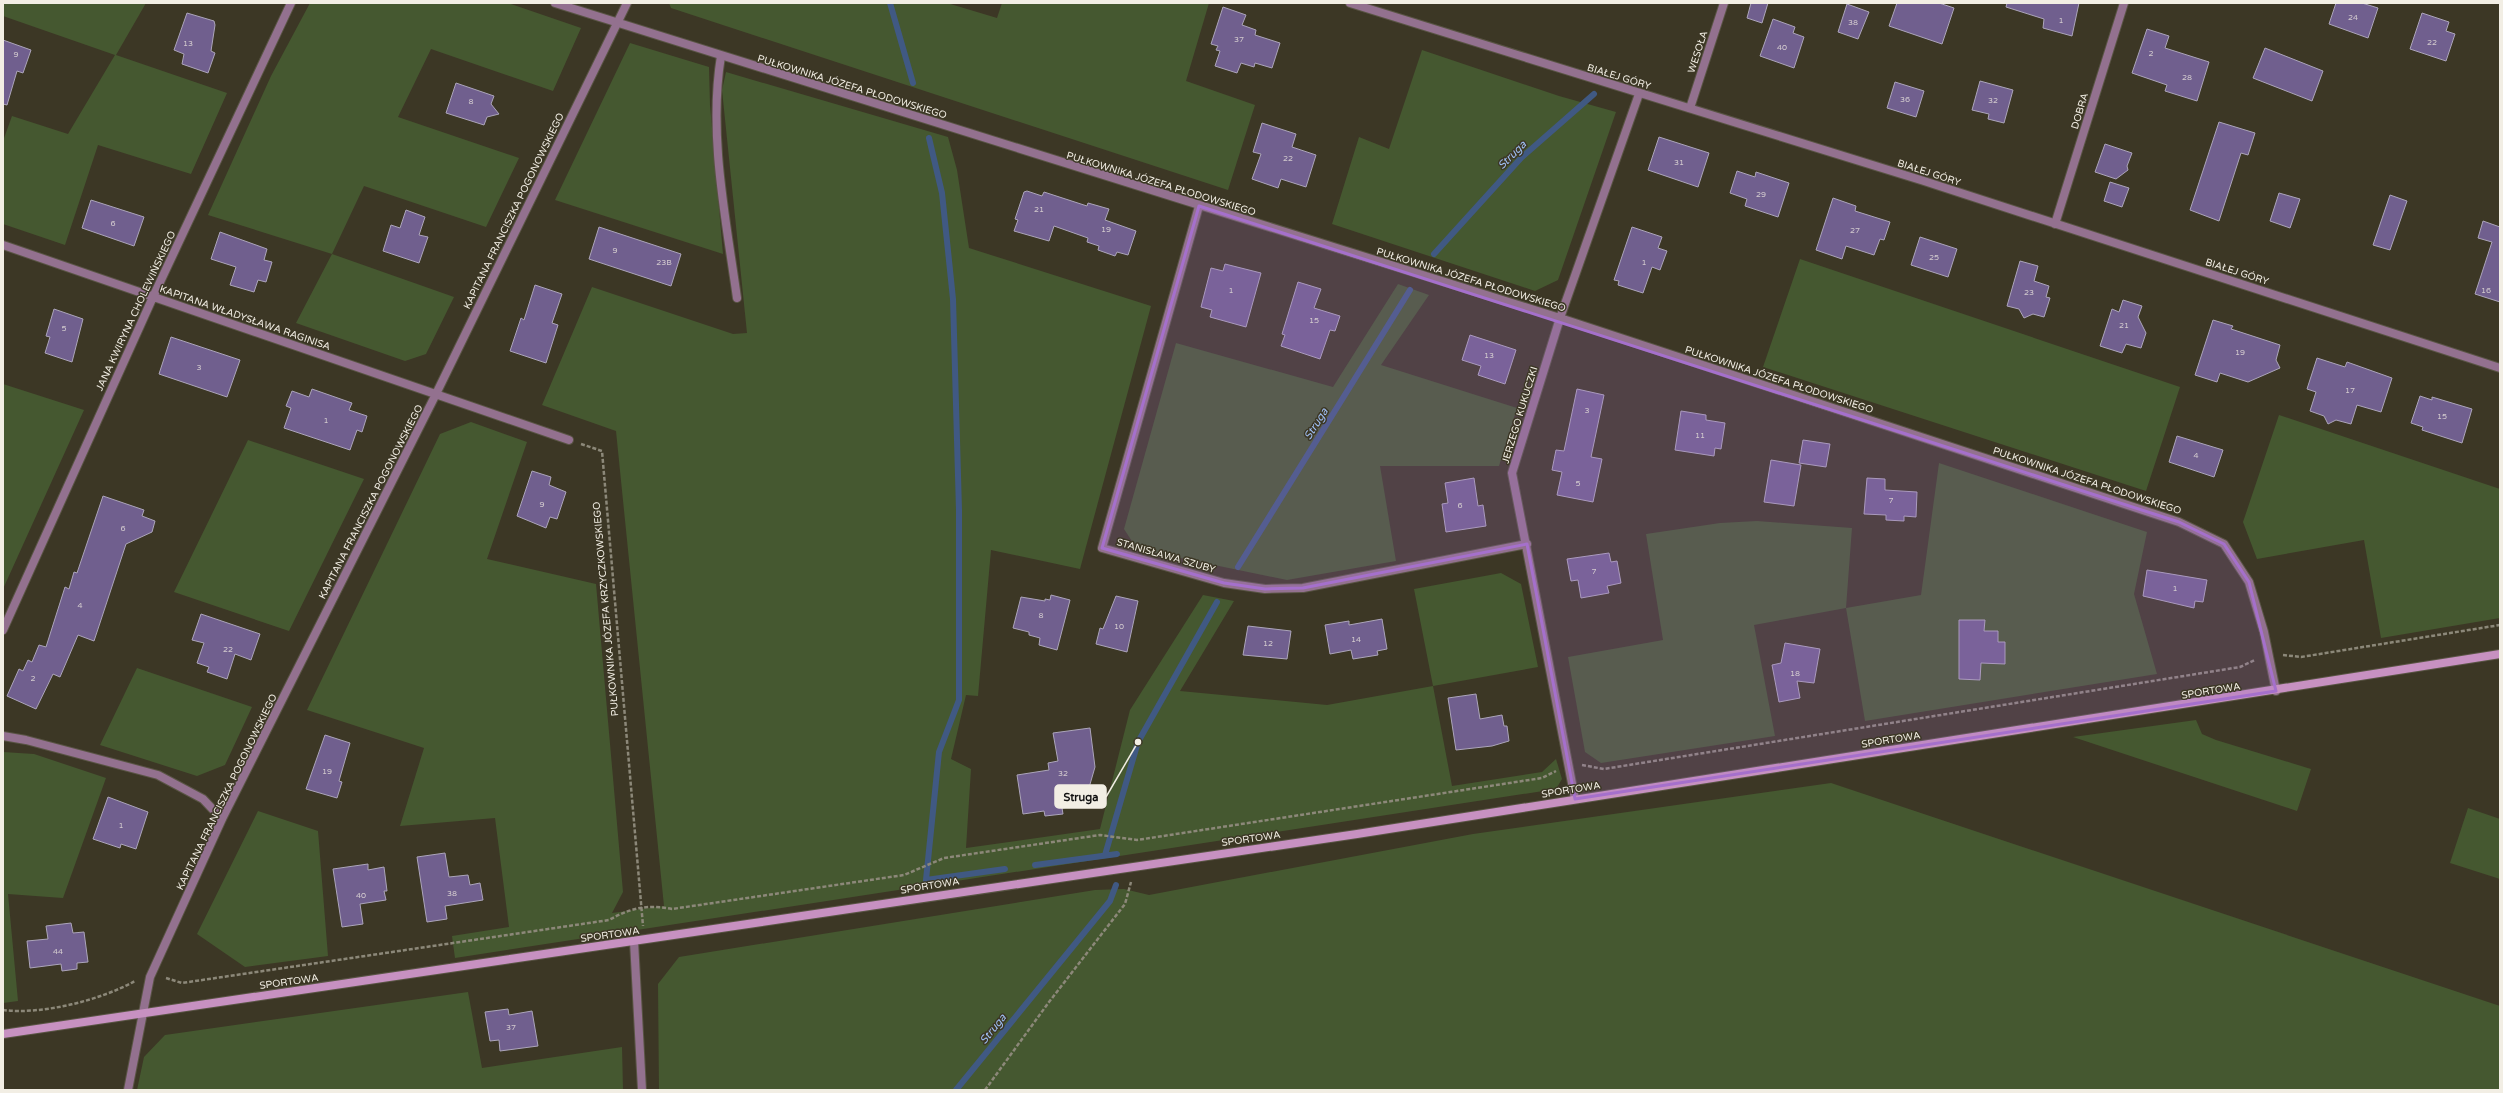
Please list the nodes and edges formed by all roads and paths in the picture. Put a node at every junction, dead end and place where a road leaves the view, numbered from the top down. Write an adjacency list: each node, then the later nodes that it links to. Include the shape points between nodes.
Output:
1 (291, 3): 15 (street, JANA KWIRYNA CHOLEWIŃSKIEGO)
2 (555, 3): 8 (street, PUŁKOWNIKA JÓZEFA PŁODOWSKIEGO)
3 (627, 3): 8 (street, KAPITANA FRANCISZKA POGONOWSKIEGO)
4 (1350, 3): 7 (street, BIAŁEJ GÓRY)
5 (1724, 3): 11 (street, WESOŁA)
6 (2124, 3): 13 (street, DOBRA)
7 (1372, 6): 10 (street, BIAŁEJ GÓRY)
8 (617, 24): 9 (street, PUŁKOWNIKA JÓZEFA PŁODOWSKIEGO); 19 (street, KAPITANA FRANCISZKA POGONOWSKIEGO)
9 (721, 56): 12 (street, PUŁKOWNIKA JÓZEFA PŁODOWSKIEGO); 16 (street, via 716,88 721,185)
10 (1639, 94): 11 (street, BIAŁEJ GÓRY); 17 (street, JERZEGO KUKUCZKI)
11 (1690, 108): 13 (street, BIAŁEJ GÓRY)
12 (1198, 206): 17 (street, PUŁKOWNIKA JÓZEFA PŁODOWSKIEGO); 21 (street, STANISŁAWA SZUBY, via 1102,548 1224,583 1265,589 1303,588)
13 (2055, 224): 18 (street, BIAŁEJ GÓRY)
14 (3, 245): 15 (street, KAPITANA WŁADYSŁAWA RAGINISA)
15 (153, 297): 19 (street, KAPITANA WŁADYSŁAWA RAGINISA); 23 (street, JANA KWIRYNA CHOLEWIŃSKIEGO)
16 (737, 298)
17 (1560, 318): 21 (street, JERZEGO KUKUCZKI, via 1512,473); 25 (street, PUŁKOWNIKA JÓZEFA PŁODOWSKIEGO, via 2179,522 2224,544 2249,582 2264,632)
18 (2500, 368)
19 (436, 394): 20 (street); 30 (street, KAPITANA FRANCISZKA POGONOWSKIEGO)
20 (569, 440): 32 (path, PUŁKOWNIKA JÓZEFA KRZYCZKOWSKIEGO, via 602,451)
21 (1527, 544): 28 (street, JERZEGO KUKUCZKI)
22 (2500, 625): 25 (path, via 2302,657)
23 (3, 630)
24 (2500, 654): 26 (street, SPORTOWA)
25 (2268, 656): 26 (street, PUŁKOWNIKA JÓZEFA PŁODOWSKIEGO); 28 (path, via 2240,667 1612,768)
26 (2276, 691): 29 (street, SPORTOWA)
27 (3, 736): 30 (street, via 158,775 204,799)
28 (1570, 766): 29 (street, JERZEGO KUKUCZKI); 32 (path, via 1542,778 1137,840 1100,835 944,858 904,876 672,909)
29 (1575, 799): 31 (street, SPORTOWA)
30 (222, 819): 35 (street, KAPITANA FRANCISZKA POGONOWSKIEGO)
31 (1136, 866): 33 (street, SPORTOWA); 41 (path, via 1125,904 1048,1002)
32 (642, 907): 33 (path, PUŁKOWNIKA JÓZEFA KRZYCZKOWSKIEGO); 35 (path, via 626,911 609,920 182,983)
33 (644, 940): 34 (street, SPORTOWA)
34 (634, 941): 37 (street, SPORTOWA); 40 (street)
35 (150, 977): 36 (path, via 136,980 116,992 69,1004 19,1012); 37 (street, KAPITANA FRANCISZKA POGONOWSKIEGO)
36 (3, 1010)
37 (143, 1013): 38 (street, SPORTOWA); 39 (street, KAPITANA FRANCISZKA POGONOWSKIEGO)
38 (3, 1034)
39 (128, 1090)
40 (642, 1090)
41 (985, 1090)

